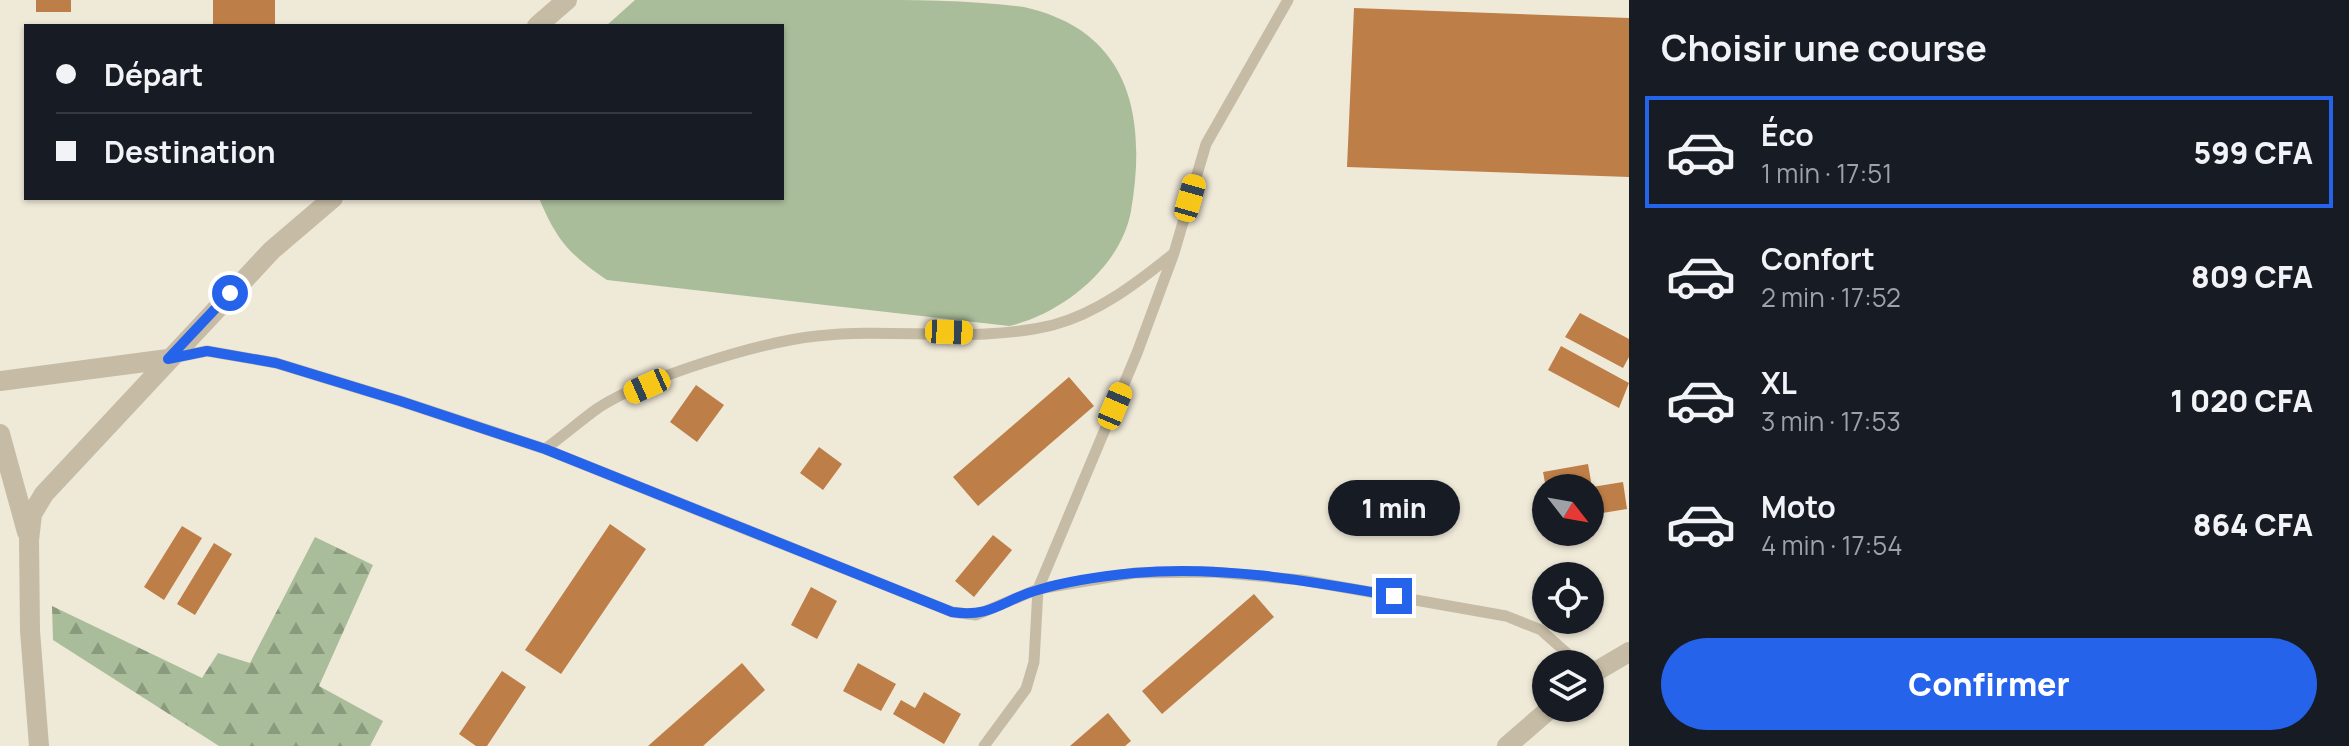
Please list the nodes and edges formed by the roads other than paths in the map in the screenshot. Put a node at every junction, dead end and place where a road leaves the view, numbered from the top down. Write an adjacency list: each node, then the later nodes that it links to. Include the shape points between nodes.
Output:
1 (567, 0): 3 (street)
2 (1288, 0): 5 (lane, via 1206,144)
3 (539, 24)
4 (331, 200): 6 (street, via 272,250)
5 (1174, 253): 9 (lane, via 1112,299 1055,324 1000,334 815,336 694,365 600,407); 11 (lane)
6 (168, 359): 7 (street); 9 (lane, via 207,351 276,363); 10 (street, via 44,494 32,514)
7 (0, 381)
8 (0, 434): 10 (street)
9 (545, 449): 11 (lane, via 952,612 976,615)
10 (29, 540): 16 (street)
11 (1038, 589): 12 (lane, via 1135,573 1212,572 1302,580 1506,616 1541,630); 17 (lane, via 1034,662 1026,689)
12 (1563, 650)
13 (1629, 652): 14 (street)
14 (1604, 667)
15 (1535, 722): 18 (street)
16 (39, 746)
17 (984, 746)
18 (1507, 746)

